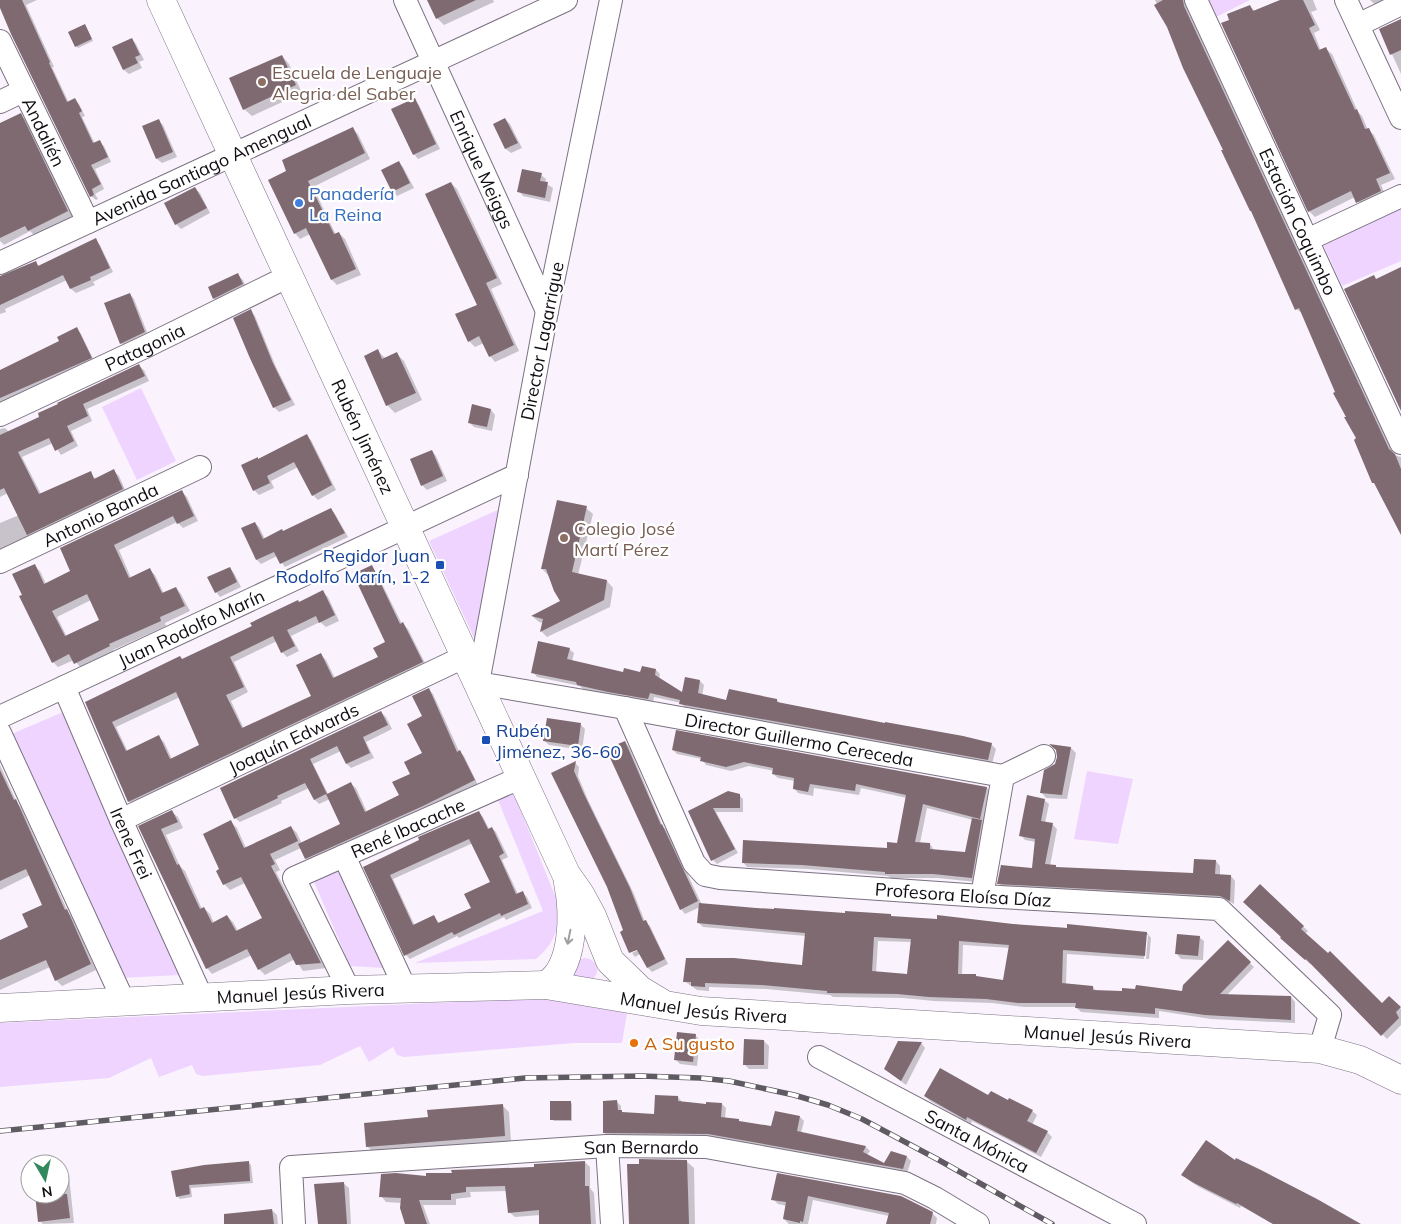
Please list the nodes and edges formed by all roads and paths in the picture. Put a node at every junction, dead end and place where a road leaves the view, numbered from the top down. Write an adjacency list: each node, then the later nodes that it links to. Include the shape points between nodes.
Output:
1 (161, 0): 14 (main road, Rubén Jiménez)
2 (405, 0): 10 (street, Enrique Meiggs)
3 (566, 0): 10 (street, Avenida Santiago Amengual)
4 (611, 0): 20 (street, Director Lagarrigue)
5 (1196, 0): 17 (street, Estación Coquimbo)
6 (1346, 0): 8 (street)
7 (1401, 4): 8 (street)
8 (1358, 25): 13 (street)
9 (0, 41): 11 (street, Andalién)
10 (434, 62): 14 (street, Avenida Santiago Amengual); 20 (street, Enrique Meiggs)
11 (23, 91): 12 (street); 16 (street, Andalién)
12 (0, 102)
13 (1401, 118)
14 (233, 155): 16 (street, Avenida Santiago Amengual); 19 (main road, Rubén Jiménez)
15 (1401, 196): 17 (street)
16 (88, 222): 18 (street, Avenida Santiago Amengual)
17 (1308, 240): 22 (street, Estación Coquimbo)
18 (0, 263)
19 (289, 276): 21 (street, Patagonia); 25 (main road, Rubén Jiménez)
20 (547, 311): 24 (street, Director Lagarrigue)
21 (0, 416)
22 (1401, 443)
23 (200, 467): 26 (street, Antonio Banda)
24 (517, 475): 25 (street, Juan Rodolfo Marín); 28 (street, Director Lagarrigue)
25 (406, 527): 27 (main road, Rubén Jiménez); 29 (street, Juan Rodolfo Marín)
26 (0, 562)
27 (466, 656): 28 (main road, Rubén Jiménez); 36 (street, Joaquín Edwards)
28 (478, 683): 30 (street, Director Guillermo Cereceda); 35 (main road, Rubén Jiménez)
29 (64, 688): 31 (street, Juan Rodolfo Marín); 36 (street, Irene Frei)
30 (624, 708): 34 (street, Director Guillermo Cereceda); 39 (street, Profesora Eloísa Díaz, via 694,863 705,874 720,878)
31 (0, 717)
32 (0, 733): 47 (street)
33 (1044, 756): 34 (street)
34 (1003, 776): 39 (street)
35 (522, 777): 37 (street, René Ibacache); 38 (main road, Rubén Jiménez)
36 (121, 820): 46 (street, Irene Frei)
37 (344, 856): 43 (street); 44 (street, René Ibacache, via 294,878)
38 (566, 874): 40 (main road, Rubén Jiménez, via 592,916); 41 (main road, Rubén Jiménez, one-way to 41, via 573,920)
39 (982, 896): 50 (street, Profesora Eloísa Díaz, via 1219,909 1330,1015)
40 (610, 961): 45 (main road, via 609,979 604,986); 48 (main road, Rubén Jiménez, via 640,990)
41 (564, 965): 42 (main road, Rubén Jiménez); 45 (main road, via 569,982)
42 (546, 985): 43 (main road, Manuel Jesús Rivera); 45 (main road, Manuel Jesús Rivera)
43 (405, 988): 44 (main road, Manuel Jesús Rivera)
44 (349, 990): 46 (main road, Manuel Jesús Rivera)
45 (584, 992): 48 (main road, Manuel Jesús Rivera)
46 (202, 998): 47 (main road, Manuel Jesús Rivera)
47 (124, 1002): 49 (main road, Manuel Jesús Rivera)
48 (667, 1006): 50 (main road, Manuel Jesús Rivera, via 739,1014)
49 (0, 1008)
50 (1320, 1048): 52 (main road, Manuel Jesús Rivera, via 1360,1060)
51 (819, 1057): 57 (street, Santa Mónica)
52 (1401, 1080)
53 (607, 1146): 54 (street, San Bernardo, via 291,1167); 55 (street); 56 (street, San Bernardo, via 706,1147 904,1183)
54 (294, 1224)
55 (612, 1224)
56 (978, 1224)
57 (1135, 1224)

